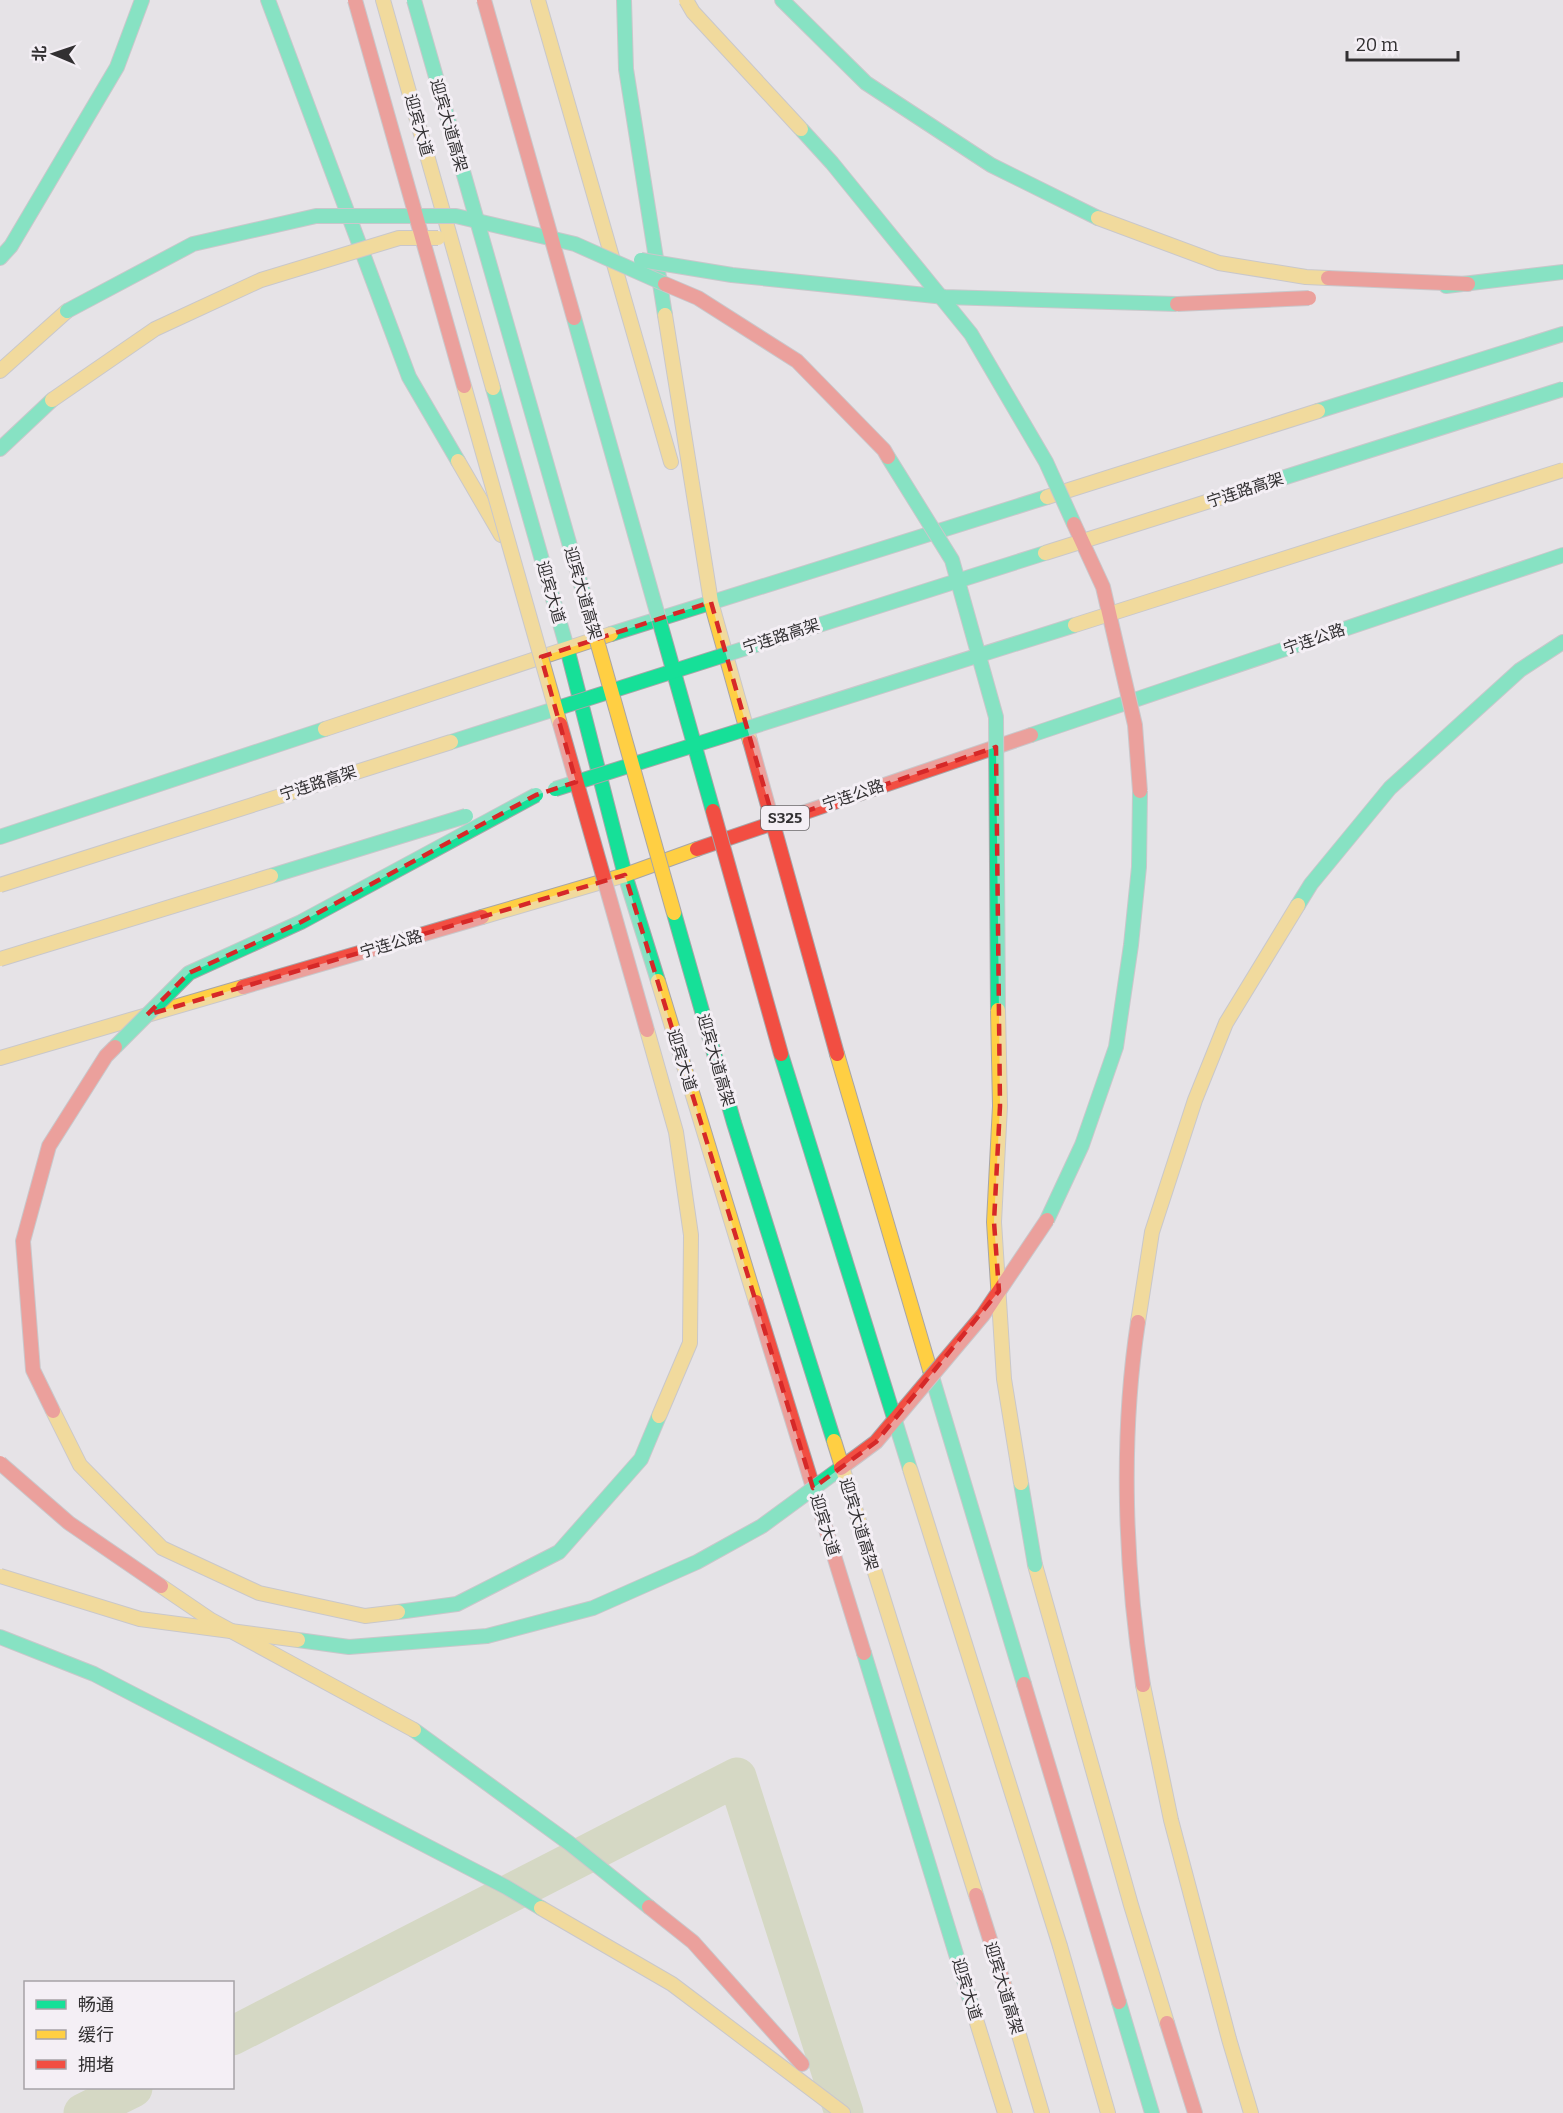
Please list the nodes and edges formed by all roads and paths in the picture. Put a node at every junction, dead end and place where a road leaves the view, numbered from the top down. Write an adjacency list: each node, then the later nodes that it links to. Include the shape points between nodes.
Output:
1 (142, 0): 11 (main road, via 117,66 11,246)
2 (268, 0): 24 (main road, via 409,377)
3 (355, 0): 25 (main road, bridge, via 676,1132 691,1235 690,1343 641,1459 558,1552 457,1604 365,1616 259,1593 162,1548 80,1465 33,1370 23,1241 49,1146 106,1056 189,973 301,922)
4 (384, 0): 24 (main road, 迎宾大道)
5 (414, 0): 37 (main road, 迎宾大道高架, bridge, via 734,1123)
6 (484, 0): 38 (main road, bridge, via 793,1095 1060,1946)
7 (537, 0): 22 (main road)
8 (624, 0): 22 (main road, via 626,69)
9 (686, 0): 33 (main road, bridge, via 832,163 971,334 1046,462 1103,586 1135,725 1140,797 1138,867 1116,1047 1082,1145 1050,1215 983,1315 876,1442 762,1526 697,1562 593,1608 487,1636 350,1647 140,1619)
10 (782, 0): 13 (main road, via 866,83 991,165 1103,221 1219,263 1306,277)
11 (0, 258)
12 (1563, 272): 13 (main road)
13 (1468, 284): 14 (main road)
14 (1365, 293)
15 (1314, 297): 19 (main road, bridge, via 1163,305 945,297 732,275 515,239 399,238 261,280 155,330 52,400)
16 (1563, 334): 22 (main road)
17 (0, 371): 40 (main road, bridge, via 67,311 193,244 316,216 456,216 575,244 698,298 797,361 884,450 952,560 996,717 1000,1106 994,1222 1005,1379 1035,1565 1131,1905)
18 (1563, 389): 29 (main road, 宁连路高架, bridge)
19 (0, 448)
20 (1563, 470): 25 (main road, bridge)
21 (1563, 555): 26 (main road, 宁连公路 / S325)
22 (711, 602): 24 (main road); 26 (main road)
23 (1563, 642): 41 (main road, via 1520,670 1390,788 1311,884 1226,1023 1195,1100 1152,1232 1133,1356 1126,1457 1129,1553 1143,1683 1171,1820)
24 (567, 648): 27 (main road); 28 (main road, 迎宾大道)
25 (536, 795): 30 (main road, bridge)
26 (774, 822): 28 (main road, 宁连公路 / S325); 39 (main road, via 866,1156)
27 (0, 837)
28 (625, 875): 31 (main road, 宁连公路 / S325); 36 (main road, 迎宾大道)
29 (0, 885)
30 (0, 959)
31 (0, 1058)
32 (0, 1462): 35 (main road, bridge, via 69,1523 211,1620 414,1730 569,1843 693,1942)
33 (0, 1576)
34 (0, 1637): 35 (main road, via 94,1674 506,1887 672,1984)
35 (844, 2113)
36 (1005, 2113)
37 (1042, 2113)
38 (1108, 2113)
39 (1152, 2113)
40 (1195, 2113)
41 (1251, 2113)

